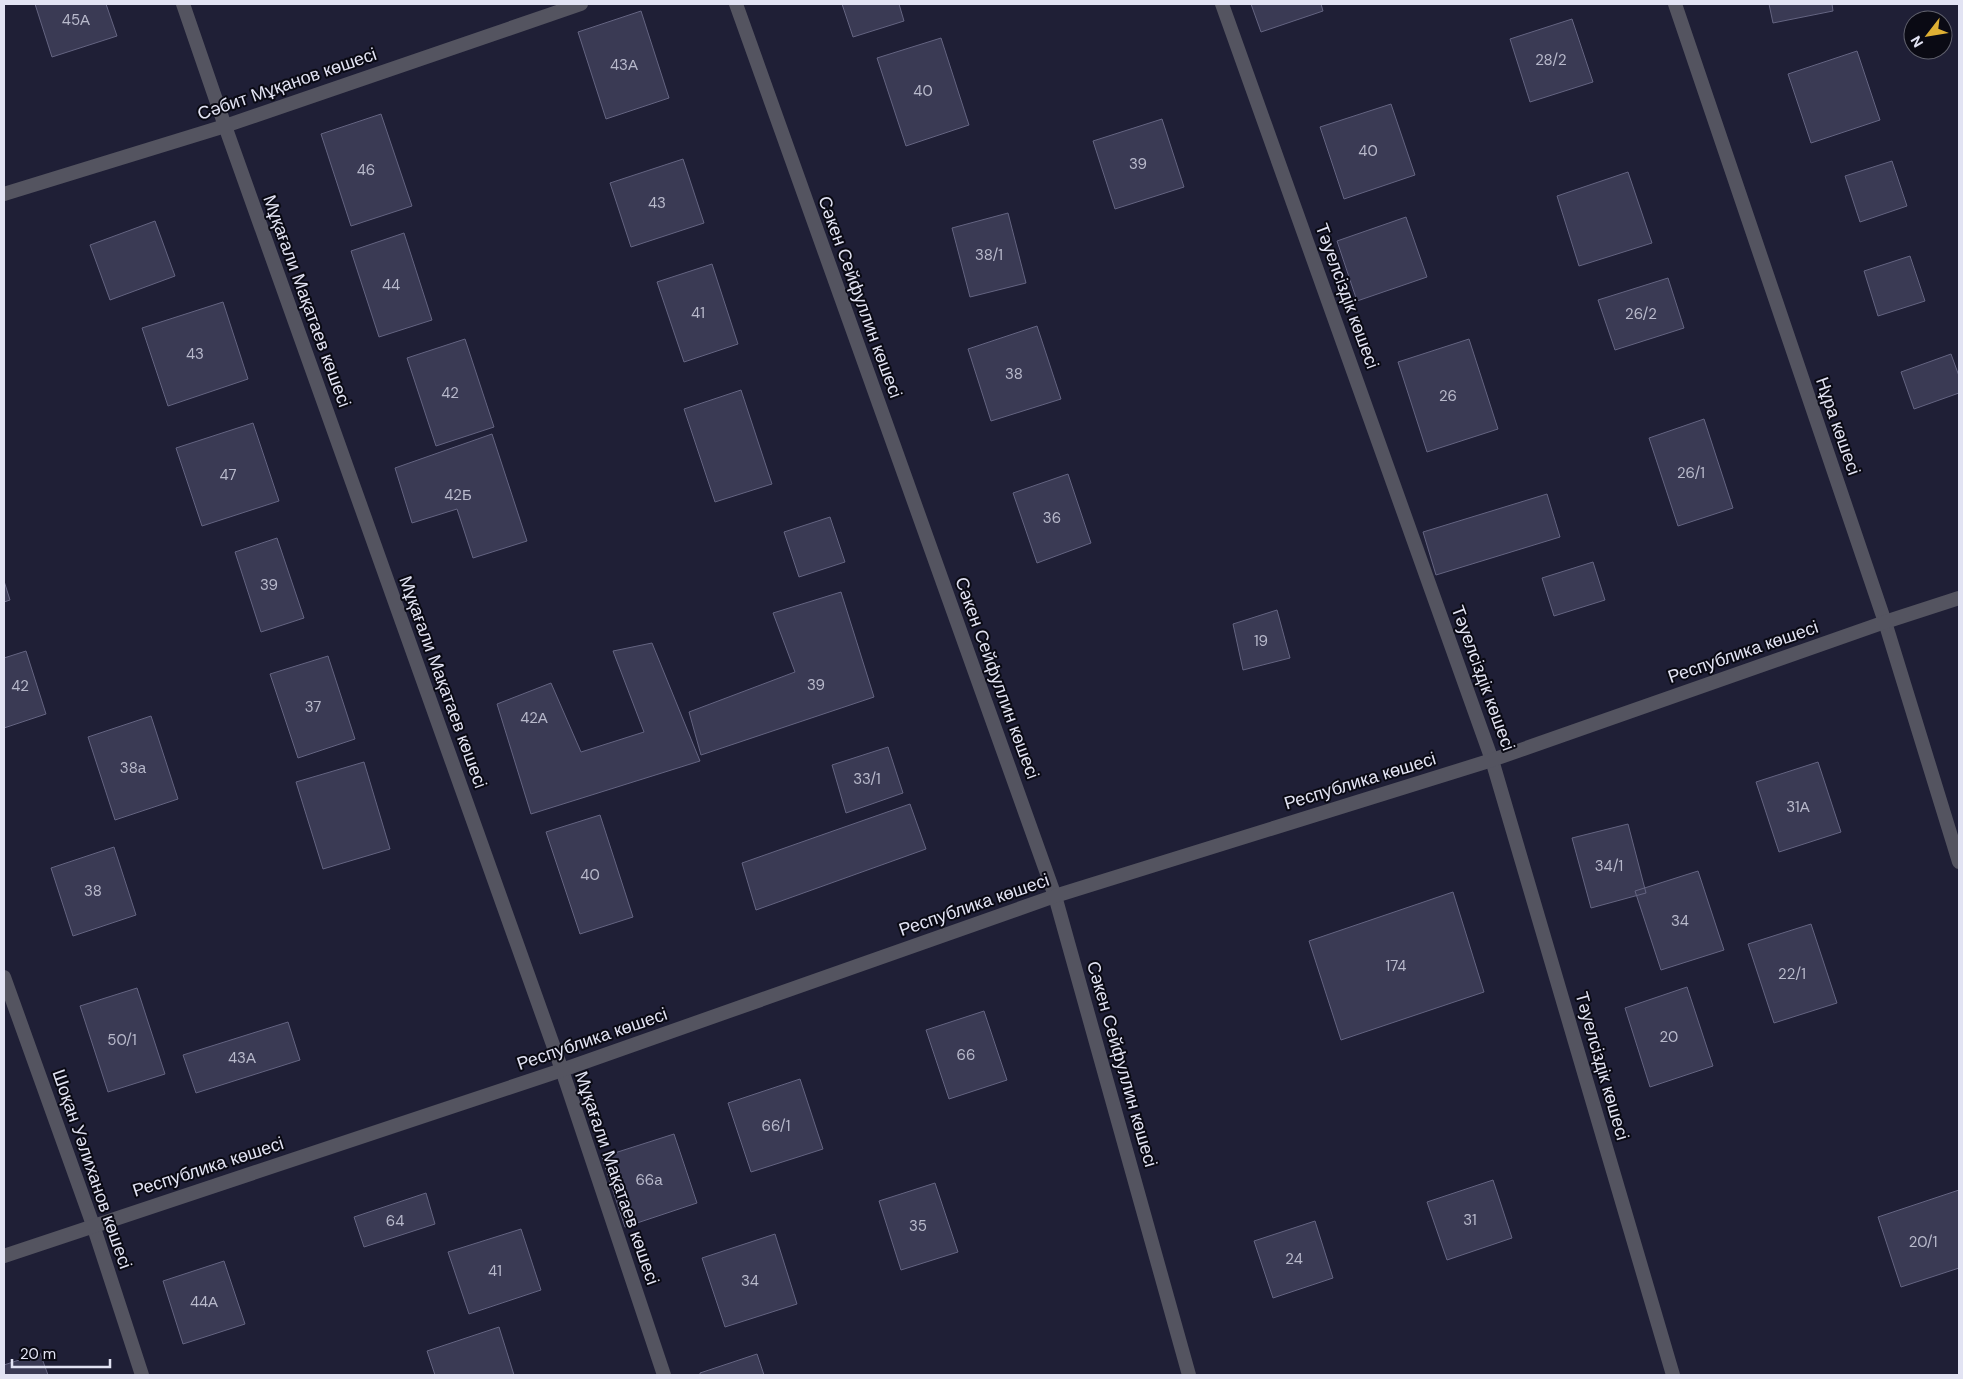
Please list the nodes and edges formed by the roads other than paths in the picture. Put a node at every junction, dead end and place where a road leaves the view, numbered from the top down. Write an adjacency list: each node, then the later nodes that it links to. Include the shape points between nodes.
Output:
1 (183, 4): 6 (street, Мұқағали Мақатаев көшесі)
2 (581, 4): 6 (street, Сәбит Мұқанов көшесі)
3 (736, 4): 12 (street, Сәкен Сейфуллин көшесі)
4 (1222, 4): 10 (street, Тәуелсіздік көшесі)
5 (1675, 4): 9 (street, Нұра көшесі)
6 (225, 126): 7 (street, Сәбит Мұқанов көшесі); 14 (street, Мұқағали Мақатаев көшесі)
7 (4, 194)
8 (1959, 598): 9 (street, Республика көшесі)
9 (1885, 622): 10 (street, Республика көшесі); 11 (street, Нұра көшесі)
10 (1492, 760): 12 (street, Республика көшесі); 20 (street, Тәуелсіздік көшесі)
11 (1959, 862)
12 (1055, 896): 14 (street, Республика көшесі); 19 (street, Сәкен Сейфуллин көшесі)
13 (4, 977): 15 (street, Шоқан Уәлиханов көшесі)
14 (562, 1070): 15 (street, Республика көшесі); 18 (street, Мұқағали Мақатаев көшесі)
15 (93, 1225): 16 (street, Республика көшесі); 17 (street, Шоқан Уәлиханов көшесі)
16 (4, 1256)
17 (142, 1375)
18 (664, 1375)
19 (1189, 1375)
20 (1673, 1375)

